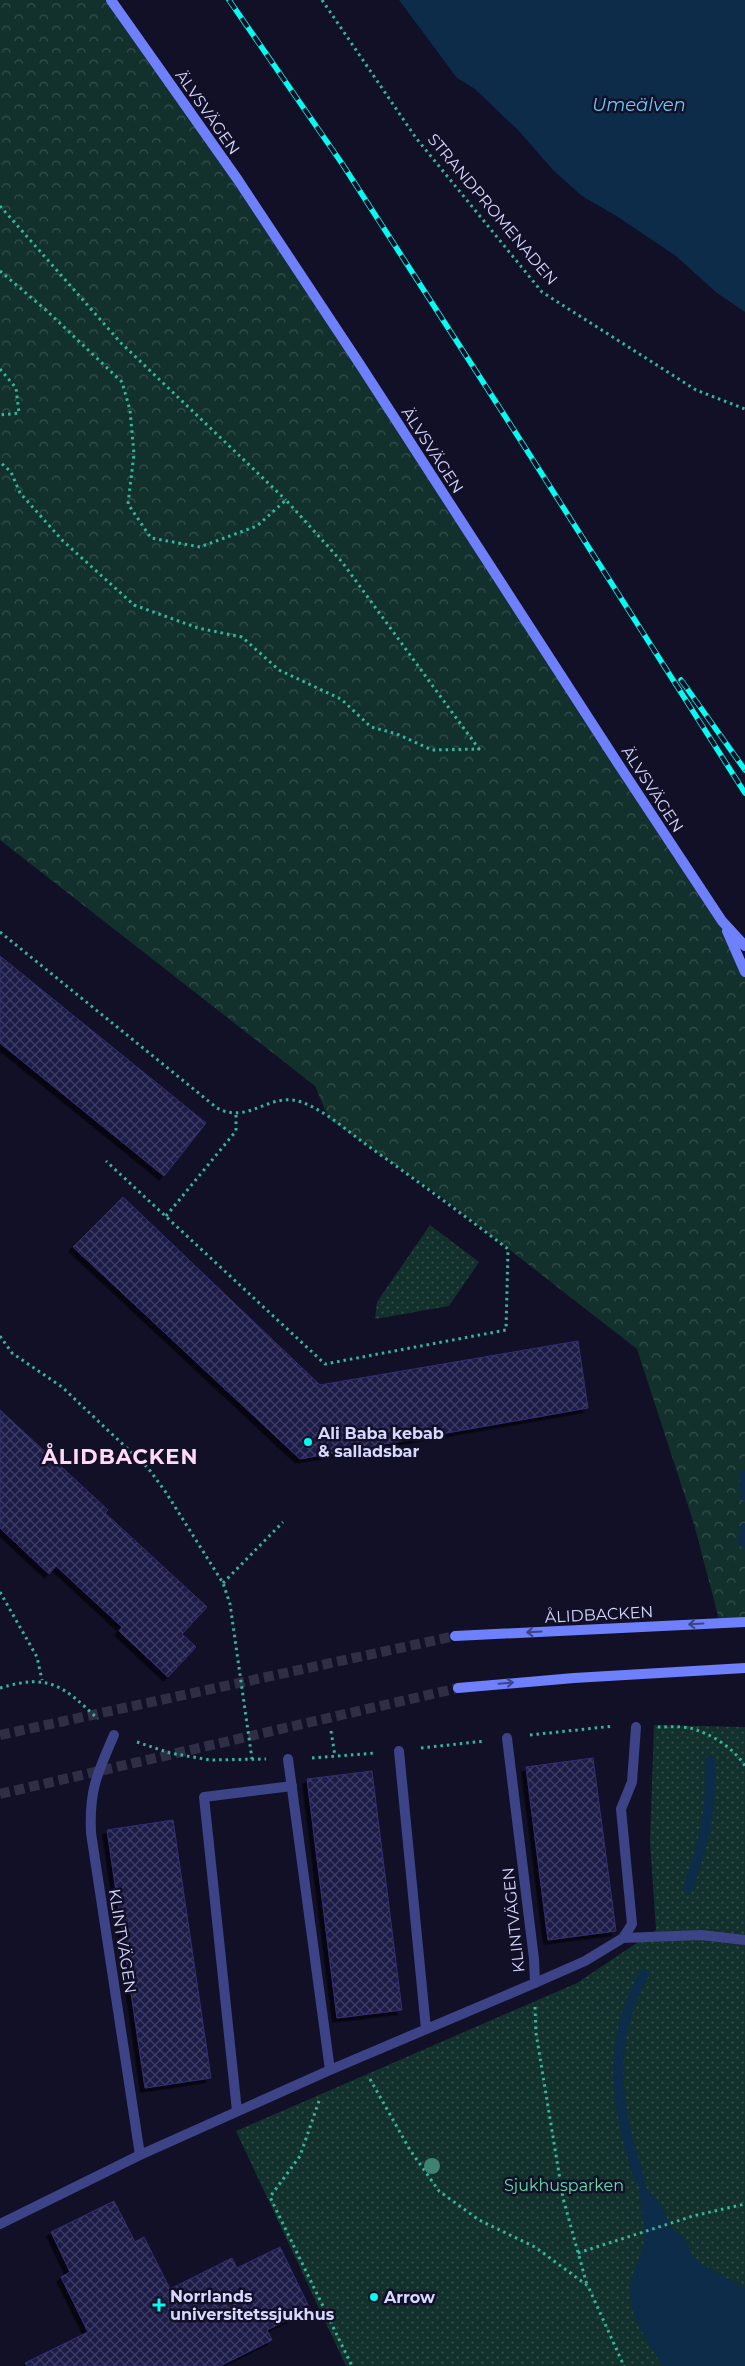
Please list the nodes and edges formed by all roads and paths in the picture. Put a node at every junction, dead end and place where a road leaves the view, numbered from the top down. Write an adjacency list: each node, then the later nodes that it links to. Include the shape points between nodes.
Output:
1 (111, 0): 10 (main road, ÄLVSVÄGEN, via 238,180 359,362)
2 (322, 0): 6 (path, STRANDPROMENADEN, via 416,138 542,292 696,390)
3 (0, 206): 9 (path, via 121,343)
4 (0, 271): 9 (path, via 47,310 122,382 130,410 134,454 128,504 151,538 200,547 257,526)
5 (0, 369): 7 (path, via 16,388 19,412)
6 (745, 409)
7 (0, 415)
8 (0, 462): 9 (path, via 11,472 20,493 63,541 134,605 198,628 242,637 279,670 341,699 371,726 432,750 479,749 342,562)
9 (286, 500)
10 (722, 921): 12 (main road, ÄLVSVÄGEN); 13 (main road, ÄLVSVÄGEN)
11 (0, 932): 14 (path, via 217,1108)
12 (745, 946)
13 (745, 972)
14 (236, 1114): 16 (path, via 236,1131); 16 (path, via 282,1100 302,1102 442,1198 508,1249 506,1330 325,1364)
15 (106, 1161): 16 (path)
16 (166, 1216)
17 (0, 1336): 19 (path, via 12,1353 62,1387 148,1468)
18 (283, 1522): 19 (path)
19 (224, 1582): 33 (path)
20 (0, 1592): 24 (path, via 37,1657)
21 (745, 1622): 22 (main road, ÅLIDBACKEN, one-way to 22)
22 (455, 1636)
23 (745, 1668): 26 (main road, one-way to 23)
24 (42, 1680): 25 (path); 29 (path, via 65,1689)
25 (0, 1688)
26 (458, 1688)
27 (636, 1727): 30 (path, via 599,1727); 35 (path, via 689,1728 714,1738 739,1756); 37 (street, via 632,1782 621,1809 632,1924)
28 (331, 1731): 32 (path)
29 (114, 1735): 33 (path, via 170,1753 210,1760); 44 (street, KLINTVÄGEN, via 96,1777 90,1804 91,1833)
30 (507, 1738): 31 (path); 39 (street, KLINTVÄGEN, via 534,1959)
31 (399, 1751): 32 (path); 40 (street)
32 (335, 1756): 34 (path)
33 (252, 1759): 34 (path)
34 (288, 1759): 36 (street)
35 (745, 1766)
36 (292, 1786): 42 (street); 43 (street, via 204,1797)
37 (623, 1938): 38 (street, via 701,1935); 39 (street, via 585,1961)
38 (745, 1940)
39 (534, 1982): 40 (street, KLINTVÄGEN); 47 (path, via 536,2034 551,2132 563,2198)
40 (426, 2029): 41 (street, KLINTVÄGEN)
41 (356, 2058): 42 (street, KLINTVÄGEN); 48 (path, via 410,2150 440,2192 479,2220 535,2246)
42 (330, 2070): 43 (street, KLINTVÄGEN); 49 (path, via 300,2156 270,2197)
43 (237, 2111): 44 (street, KLINTVÄGEN)
44 (140, 2155): 46 (street, KLINTVÄGEN)
45 (745, 2204): 47 (path, via 671,2223)
46 (0, 2224)
47 (578, 2254): 48 (path)
48 (588, 2286): 50 (path)
49 (352, 2366)
50 (624, 2366)

